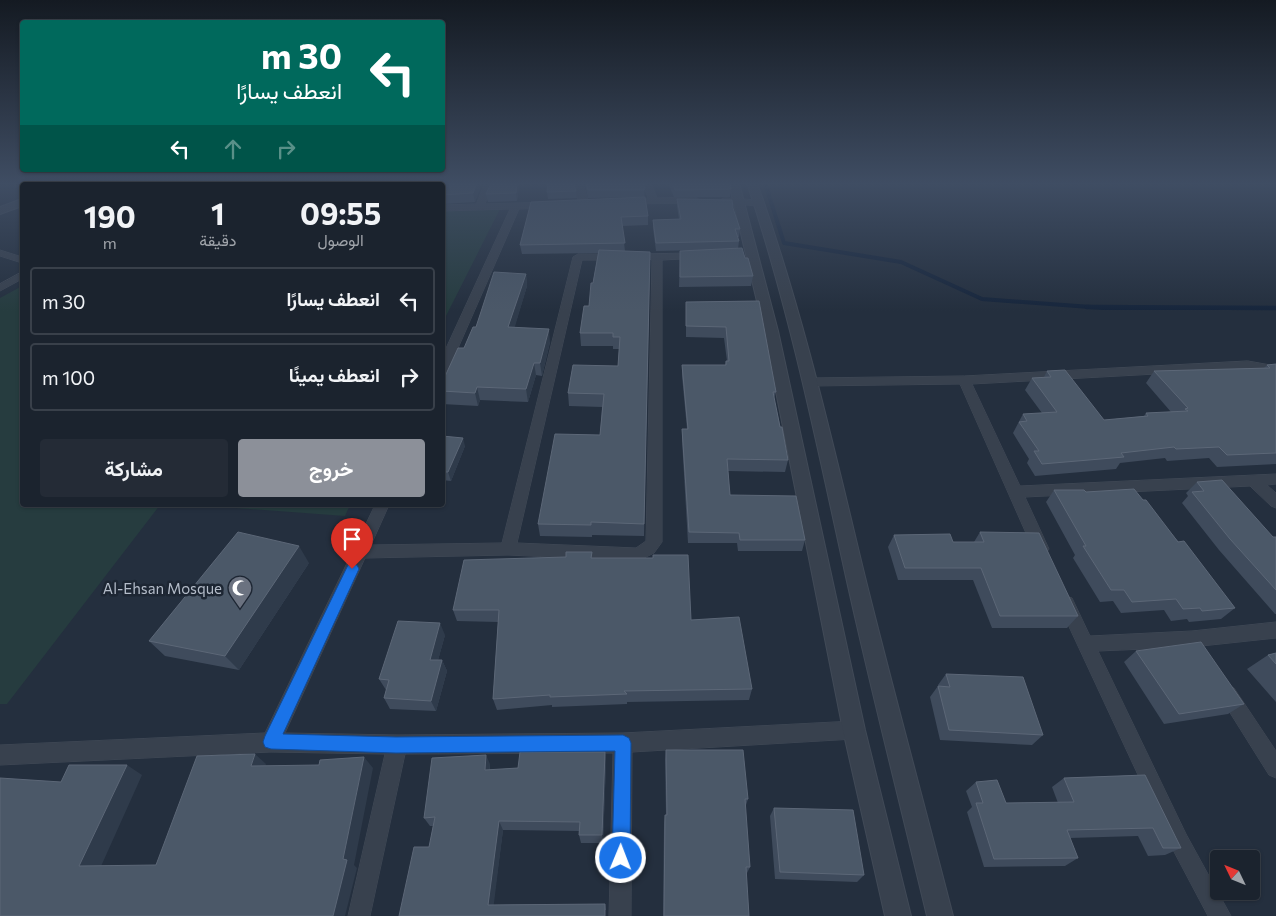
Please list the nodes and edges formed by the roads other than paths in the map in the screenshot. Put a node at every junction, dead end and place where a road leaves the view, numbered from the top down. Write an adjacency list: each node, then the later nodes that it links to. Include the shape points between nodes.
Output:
1 (507, 226): 12 (street)
2 (744, 226): 30 (street, via 748,254 772,331)
3 (765, 226): 15 (street)
4 (0, 253): 9 (street)
5 (705, 256): 8 (street)
6 (622, 257): 21 (street, via 578,257)
7 (640, 257): 8 (street)
8 (657, 257): 21 (street, via 654,542 649,549 638,554)
9 (20, 259)
10 (20, 276): 11 (street)
11 (0, 288)
12 (445, 364)
13 (1276, 370): 14 (street, via 1248,365)
14 (964, 380): 15 (street); 18 (street)
15 (810, 382): 39 (street)
16 (1276, 479): 17 (street)
17 (1254, 481): 18 (street); 19 (street)
18 (1015, 492): 23 (street)
19 (1276, 502)
20 (381, 507): 22 (street)
21 (508, 549): 22 (street)
22 (360, 552): 31 (street)
23 (1048, 563)
24 (1060, 590): 27 (street)
25 (1276, 630): 26 (street)
26 (1192, 639): 27 (street); 28 (street)
27 (1085, 644): 40 (street, via 1179,842)
28 (1202, 655)
29 (1218, 679): 35 (street)
30 (854, 730): 32 (street); 38 (street)
31 (271, 742): 33 (street); 34 (street)
32 (623, 743): 33 (street); 37 (street)
33 (396, 745): 36 (street)
34 (0, 755)
35 (1276, 768)
36 (359, 916)
37 (620, 916)
38 (898, 916)
39 (940, 916)
40 (1220, 916)

